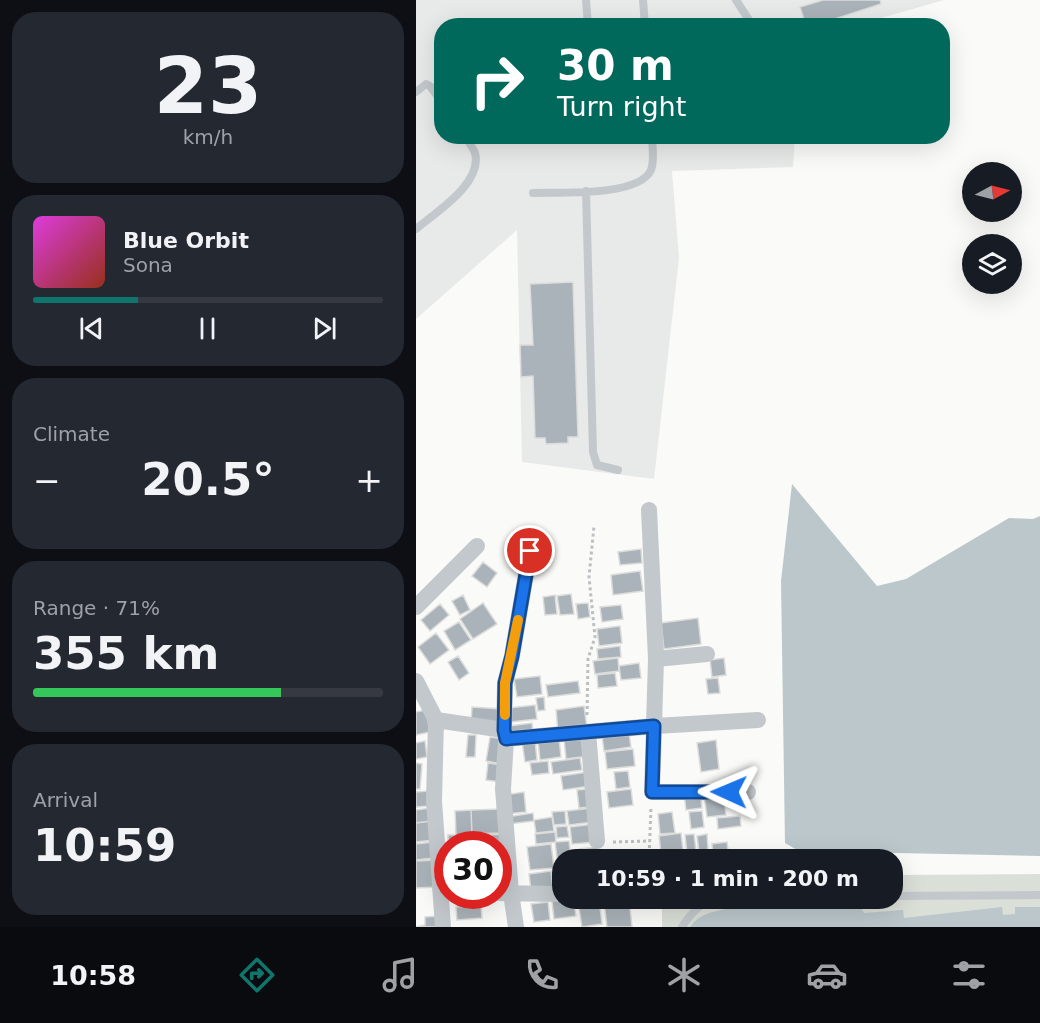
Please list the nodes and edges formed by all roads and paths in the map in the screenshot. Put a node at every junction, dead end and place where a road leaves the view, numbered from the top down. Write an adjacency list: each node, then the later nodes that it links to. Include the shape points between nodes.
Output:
1 (586, 0): 4 (lane)
2 (643, 0): 5 (lane)
3 (736, 0): 6 (lane)
4 (587, 18)
5 (644, 18)
6 (748, 18)
7 (434, 91): 8 (lane, via 426,84)
8 (416, 92)
9 (470, 144): 13 (lane, via 476,160 467,186)
10 (652, 144): 11 (lane, via 650,171 639,181 616,189)
11 (586, 191): 12 (lane); 14 (lane, via 593,452 598,465)
12 (533, 193)
13 (416, 229)
14 (618, 470)
15 (649, 510): 21 (street)
16 (594, 526): 26 (path, via 589,578 595,637 588,659)
17 (477, 546): 19 (street)
18 (530, 551): 27 (street, via 505,683)
19 (416, 607)
20 (707, 654): 21 (street)
21 (656, 659): 25 (street)
22 (416, 681): 23 (street)
23 (436, 720): 27 (street); 30 (street)
24 (758, 720): 25 (street)
25 (654, 726): 26 (street); 28 (street)
26 (588, 732): 27 (street); 32 (street)
27 (505, 735): 31 (street)
28 (652, 792): 29 (street); 33 (path)
29 (748, 792)
30 (437, 831)
31 (504, 831)
32 (597, 841): 33 (path)
33 (650, 841): 34 (path)
34 (650, 849)
35 (512, 893): 36 (street)
36 (552, 894)
37 (1040, 895): 38 (lane)
38 (903, 896)
39 (444, 909): 42 (street)
40 (510, 909): 43 (street)
41 (695, 909): 44 (lane)
42 (443, 927)
43 (516, 927)
44 (682, 927)

